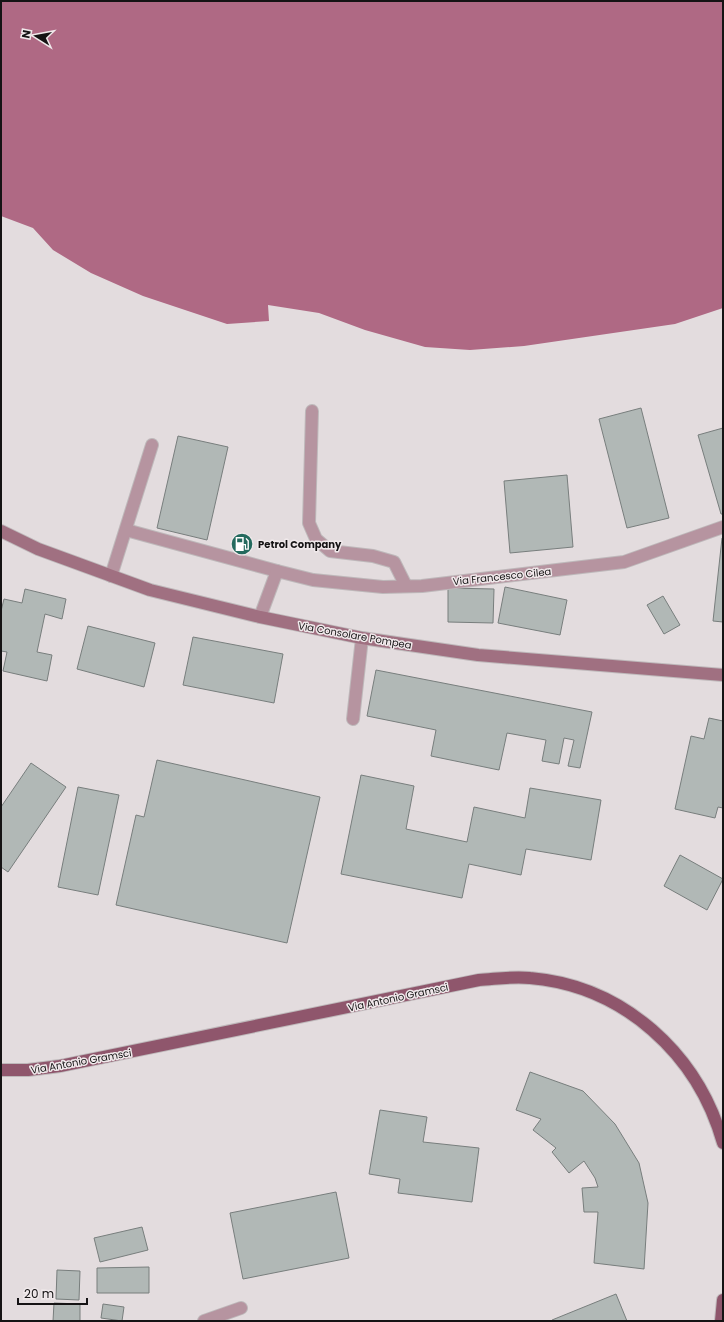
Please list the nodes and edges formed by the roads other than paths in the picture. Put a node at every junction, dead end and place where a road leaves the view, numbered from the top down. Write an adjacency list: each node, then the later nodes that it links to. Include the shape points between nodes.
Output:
1 (312, 411): 8 (street, via 309,523 316,539 330,551 373,556 394,562)
2 (152, 444): 4 (street)
3 (723, 527): 8 (street, Via Francesco Cilea, via 624,562)
4 (126, 530): 6 (street, Via Francesco Cilea); 7 (street)
5 (1, 531): 7 (main road, Via Consolare Pompea, via 38,549)
6 (277, 571): 8 (street, Via Francesco Cilea, via 313,580 383,587); 9 (street)
7 (111, 576): 9 (main road, Via Consolare Pompea, via 150,590)
8 (406, 586)
9 (260, 617): 10 (main road, Via Consolare Pompea)
10 (362, 638): 11 (main road, Via Consolare Pompea, via 478,655); 12 (street)
11 (723, 675)
12 (353, 719)
13 (1, 1070): 14 (main road, Via Antonio Gramsci, via 60,1066 479,980 530,978 557,982 600,996 649,1026 690,1070 713,1114)
14 (723, 1143)
15 (723, 1300): 18 (main road)
16 (241, 1308): 17 (street)
17 (204, 1321)
18 (721, 1321)

